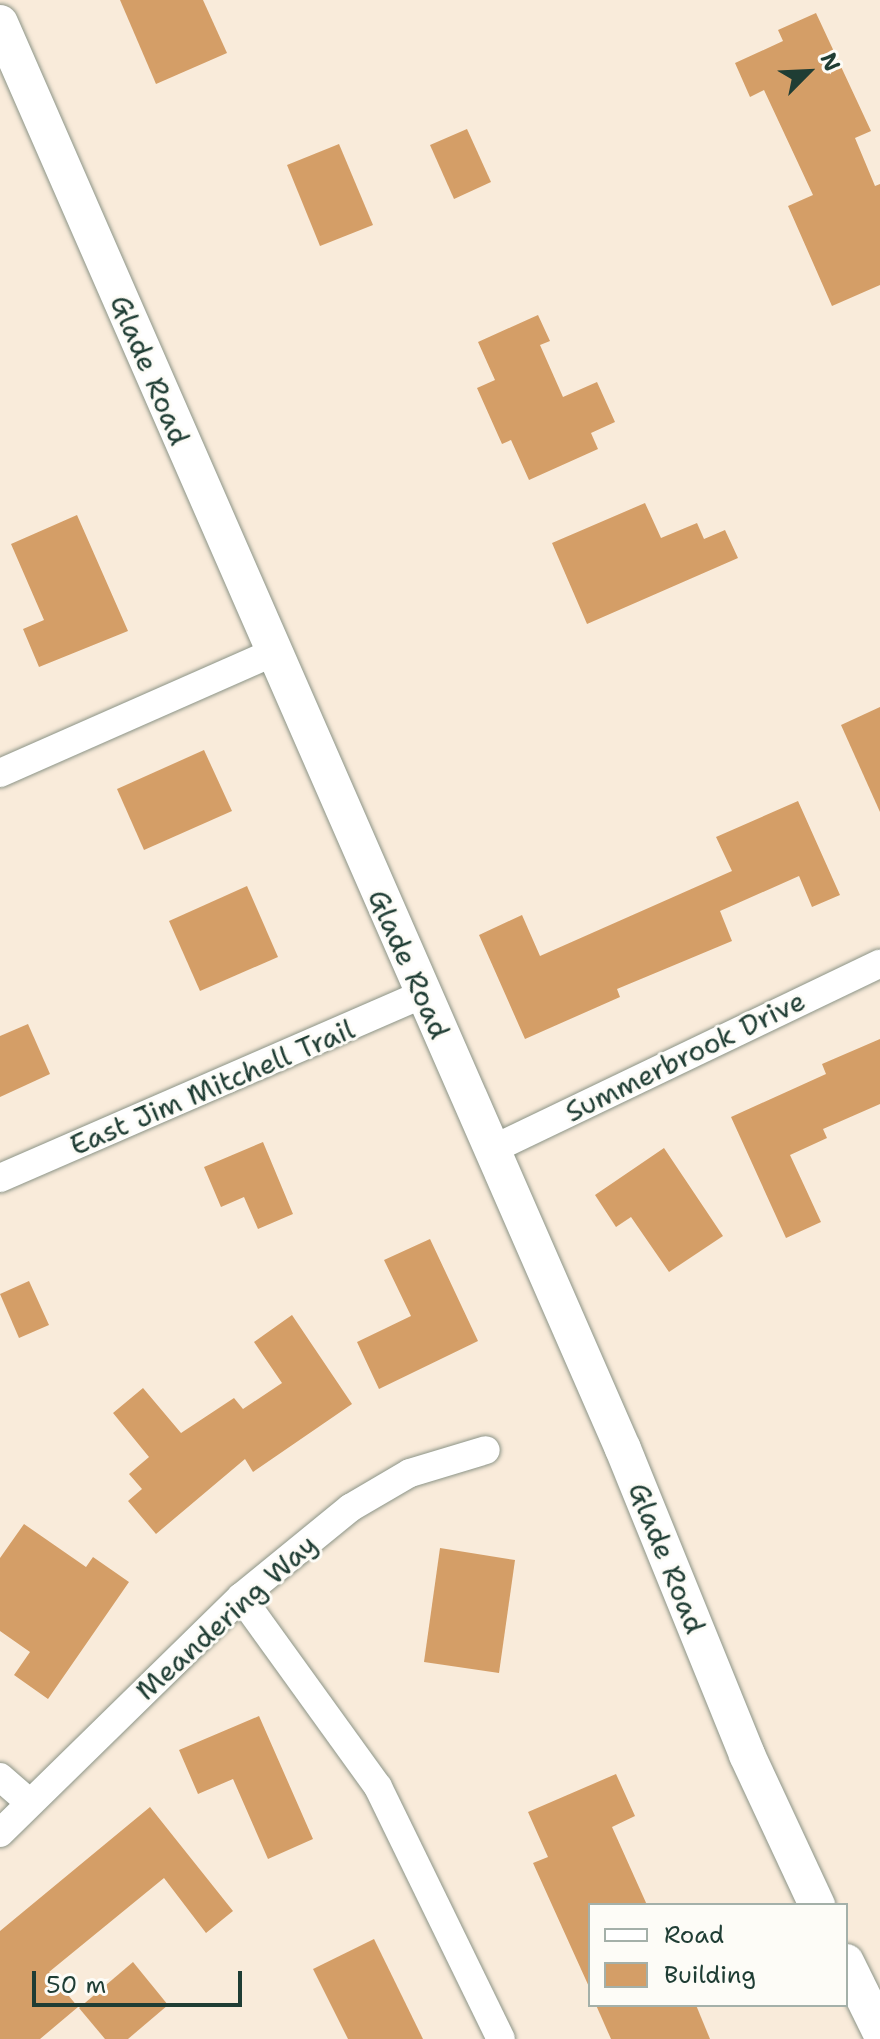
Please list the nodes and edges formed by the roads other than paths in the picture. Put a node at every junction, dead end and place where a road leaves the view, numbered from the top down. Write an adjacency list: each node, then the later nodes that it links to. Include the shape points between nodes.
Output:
1 (0, 23): 2 (main road, Glade Road)
2 (272, 653): 3 (street); 5 (main road, Glade Road)
3 (0, 773)
4 (880, 964): 6 (street, Summerbrook Drive)
5 (423, 994): 6 (main road, Glade Road); 7 (street, East Jim Mitchell Trail)
6 (491, 1150): 13 (main road, Glade Road, via 623,1449 747,1755)
7 (0, 1178)
8 (486, 1450): 9 (street, Meandering Way, via 410,1473 350,1508)
9 (241, 1597): 11 (street, Meandering Way); 16 (street, via 378,1787)
10 (0, 1777): 11 (street)
11 (28, 1801): 12 (street, Meandering Way)
12 (0, 1833)
13 (816, 1903)
14 (848, 1966): 15 (main road)
15 (880, 2031)
16 (501, 2039)

